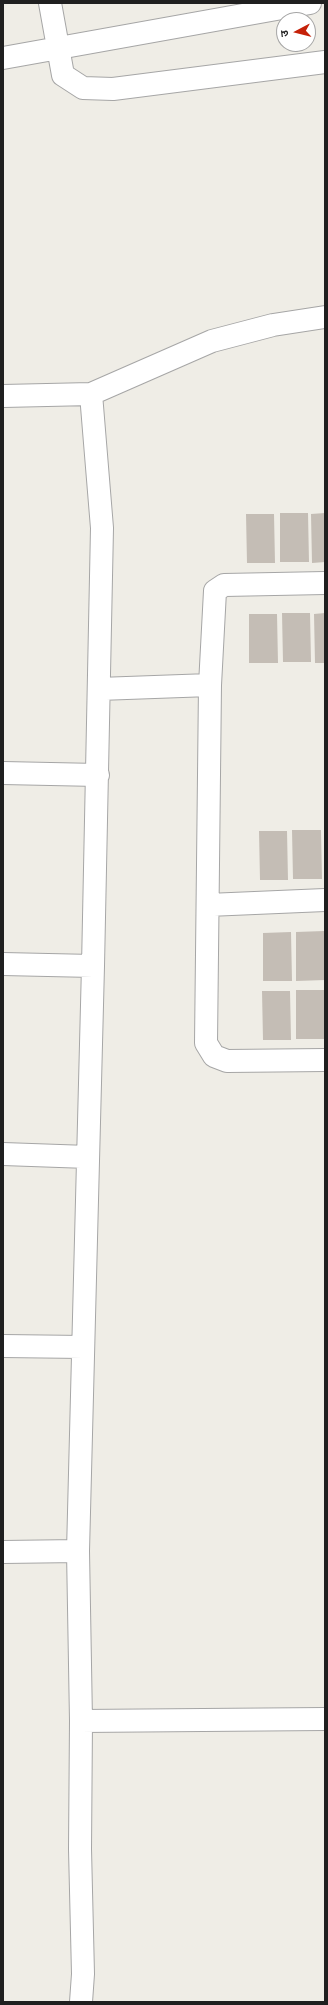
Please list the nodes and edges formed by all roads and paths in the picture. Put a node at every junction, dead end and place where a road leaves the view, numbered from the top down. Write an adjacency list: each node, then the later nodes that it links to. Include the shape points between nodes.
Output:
1 (50, 3): 3 (street)
2 (310, 3): 3 (street)
3 (57, 48): 4 (street); 5 (street, via 63,75 83,88 113,90)
4 (3, 58)
5 (325, 62)
6 (325, 317): 7 (street, via 273,325 212,341)
7 (91, 394): 8 (street); 11 (street, via 102,528)
8 (3, 396)
9 (325, 583): 10 (street, via 224,585 215,591)
10 (210, 685): 11 (street); 15 (street)
11 (99, 689): 13 (street)
12 (3, 773): 13 (street)
13 (98, 775): 17 (street)
14 (325, 900): 15 (street)
15 (208, 905): 18 (street, via 206,1043 214,1056 227,1061)
16 (3, 964): 17 (street)
17 (93, 966): 20 (street)
18 (325, 1060)
19 (3, 1154): 20 (street)
20 (88, 1157): 22 (street)
21 (3, 1346): 22 (street)
22 (83, 1347): 23 (street)
23 (78, 1551): 24 (street); 26 (street)
24 (3, 1552)
25 (325, 1719): 26 (street)
26 (81, 1721): 27 (street, via 80,1849 83,1974)
27 (80, 2002)

